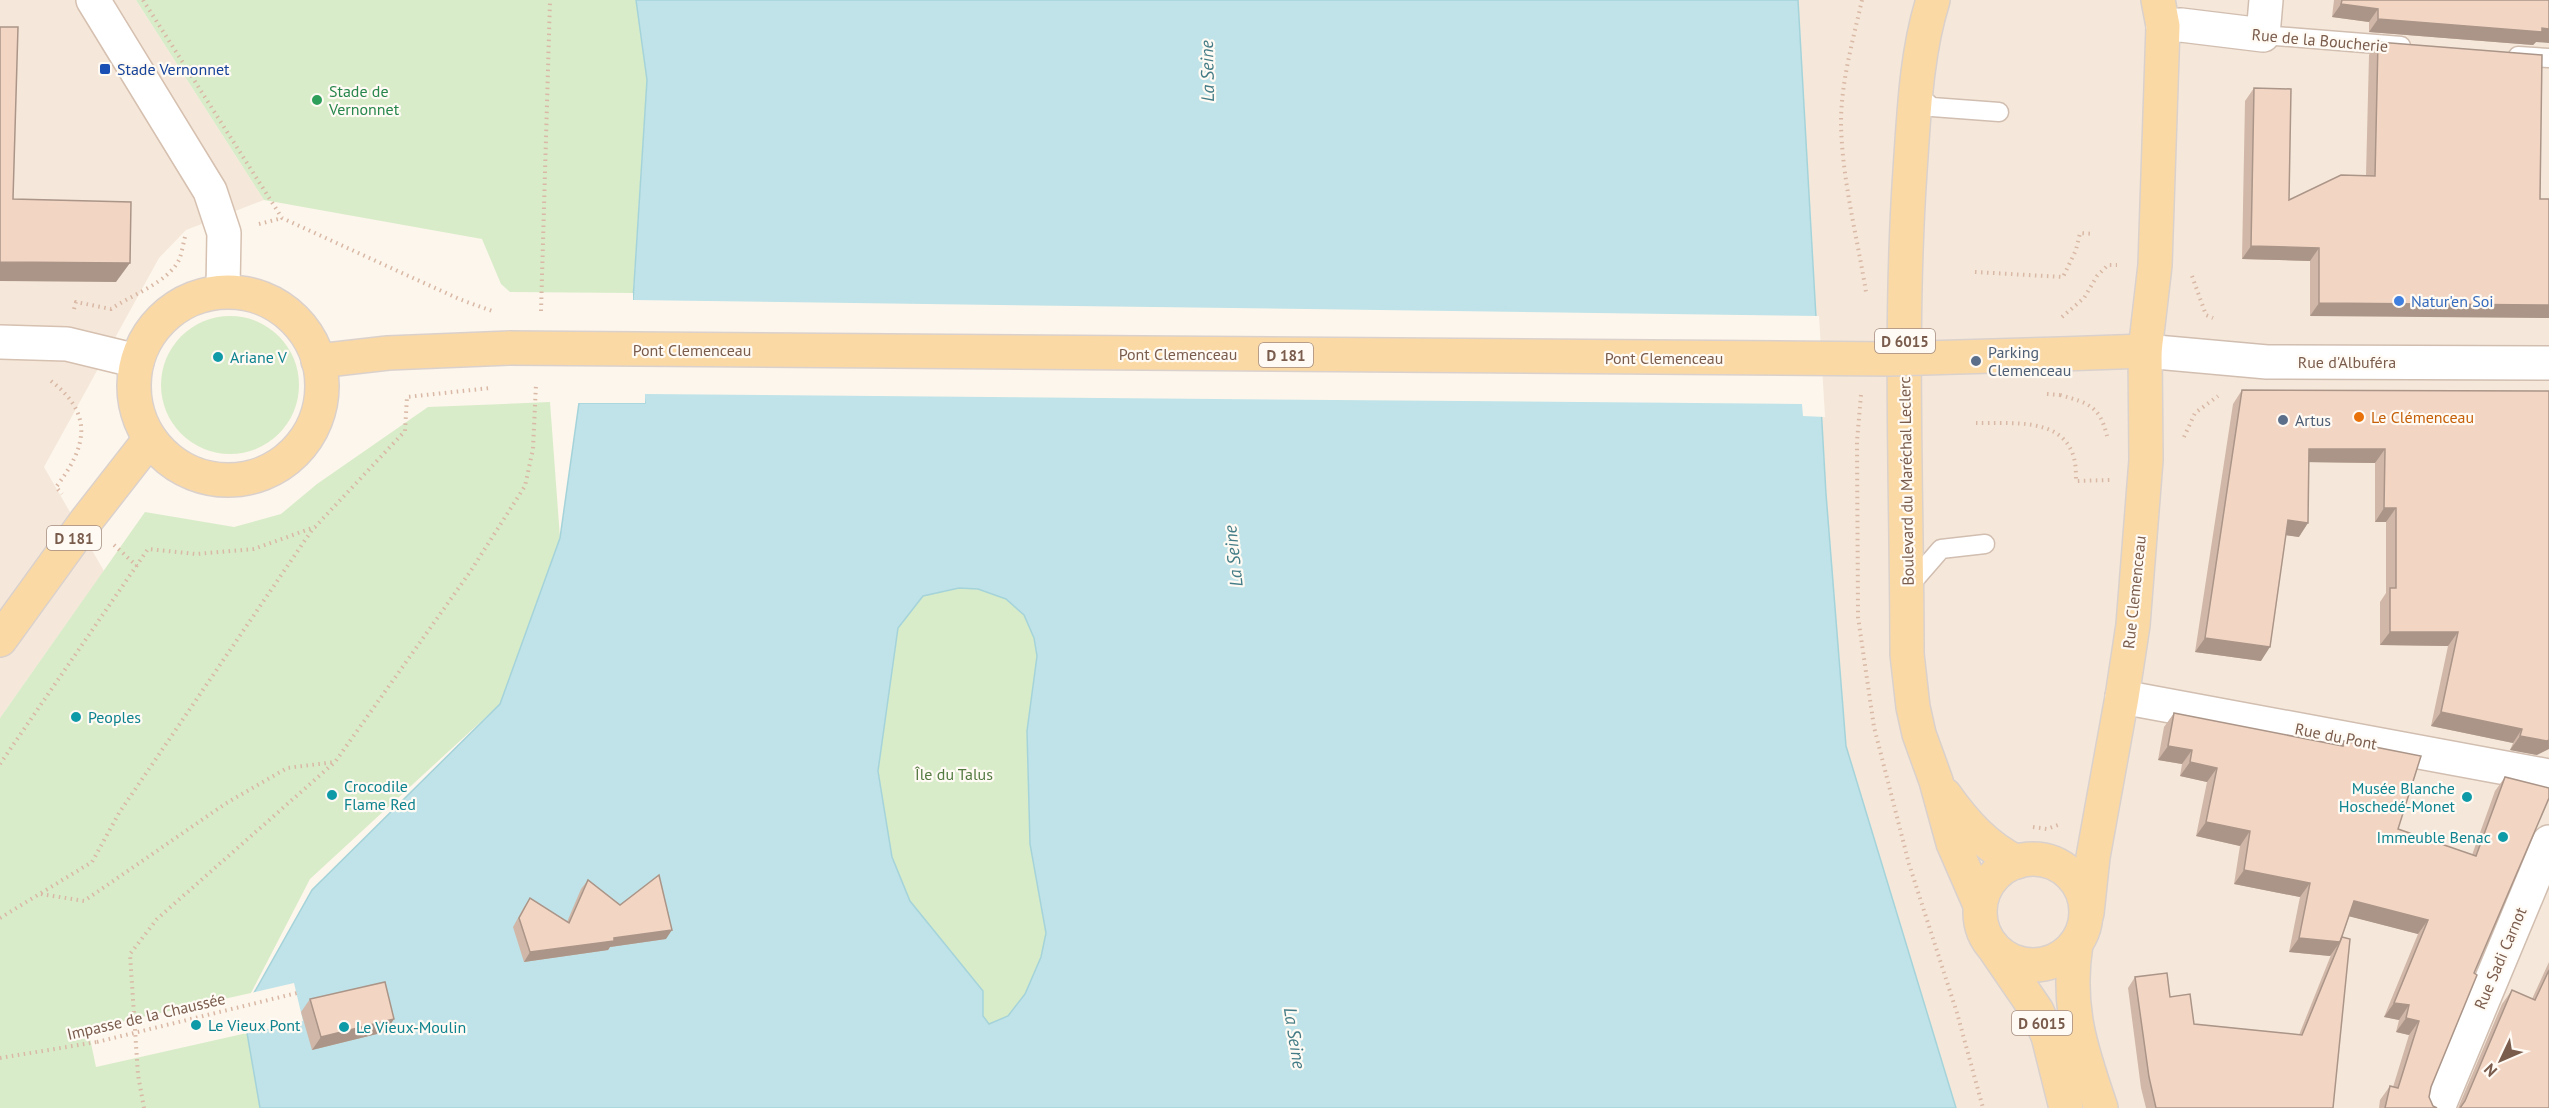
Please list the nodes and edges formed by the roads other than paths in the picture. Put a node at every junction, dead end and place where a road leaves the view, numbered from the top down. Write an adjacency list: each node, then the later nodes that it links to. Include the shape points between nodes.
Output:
1 (93, 0): 11 (street, via 210,191 224,233)
2 (1933, 0): 9 (main road, Boulevard du Maréchal Leclerc / D 6015)
3 (2266, 0): 5 (street)
4 (2160, 13): 5 (street, Rue de la Boucherie, via 2181,25); 13 (main road, Rue Clemenceau, via 2155,265)
5 (2263, 35): 6 (lane, Rue de la Boucherie)
6 (2413, 47)
7 (2505, 55): 8 (lane)
8 (2549, 58)
9 (1916, 94): 10 (lane, via 1932,107); 19 (main road, Boulevard du Maréchal Leclerc / D 6015, via 1905,242)
10 (1999, 112)
11 (223, 288): 14 (main road, via 190,300 165,315 152,329); 15 (main road, via 255,296 288,314 312,343)
12 (0, 342): 14 (street, via 67,344)
13 (2145, 351): 15 (main road, Pont Clemenceau / D 181, bridge, via 1890,360 510,348 388,353); 16 (street, Rue d'Albuféra / D 181, via 2267,362); 21 (main road, Rue Clemenceau, via 2146,460 2133,625)
14 (137, 361): 17 (main road, via 136,410)
15 (318, 361): 17 (main road, via 322,382 313,425 286,460 267,471 247,478 203,477 165,456)
16 (2549, 363)
17 (150, 439): 20 (main road, D 181)
18 (1985, 544): 19 (lane, via 1941,549)
19 (1907, 588): 23 (main road, Boulevard du Maréchal Leclerc / D 6015, via 1910,691 1919,734)
20 (0, 640)
21 (2122, 697): 22 (street, Rue du Pont); 24 (main road, Rue Clemenceau)
22 (2549, 776)
23 (1936, 781): 26 (main road, Boulevard du Maréchal Leclerc / D 6015, via 1977,834); 28 (main road, Boulevard du Maréchal Leclerc / D 6015, via 1953,843)
24 (2099, 830): 27 (main road, via 2078,853); 29 (main road, Rue Clemenceau)
25 (2549, 842): 34 (street, Rue Sadi Carnot)
26 (2017, 862): 27 (main road, via 2037,859); 28 (main road, via 1990,880)
27 (2056, 865): 29 (main road, via 2080,887)
28 (1980, 905): 31 (main road, via 1983,932)
29 (2086, 913): 30 (main road, via 2083,933)
30 (2076, 944): 31 (main road, via 2056,961 2037,966 2011,961); 33 (main road, D 6015, via 2073,1010 2080,1046)
31 (1995, 950): 32 (main road, D 6015, via 2037,1011 2048,1036)
32 (2066, 1108)
33 (2101, 1108)
34 (2438, 1108)

